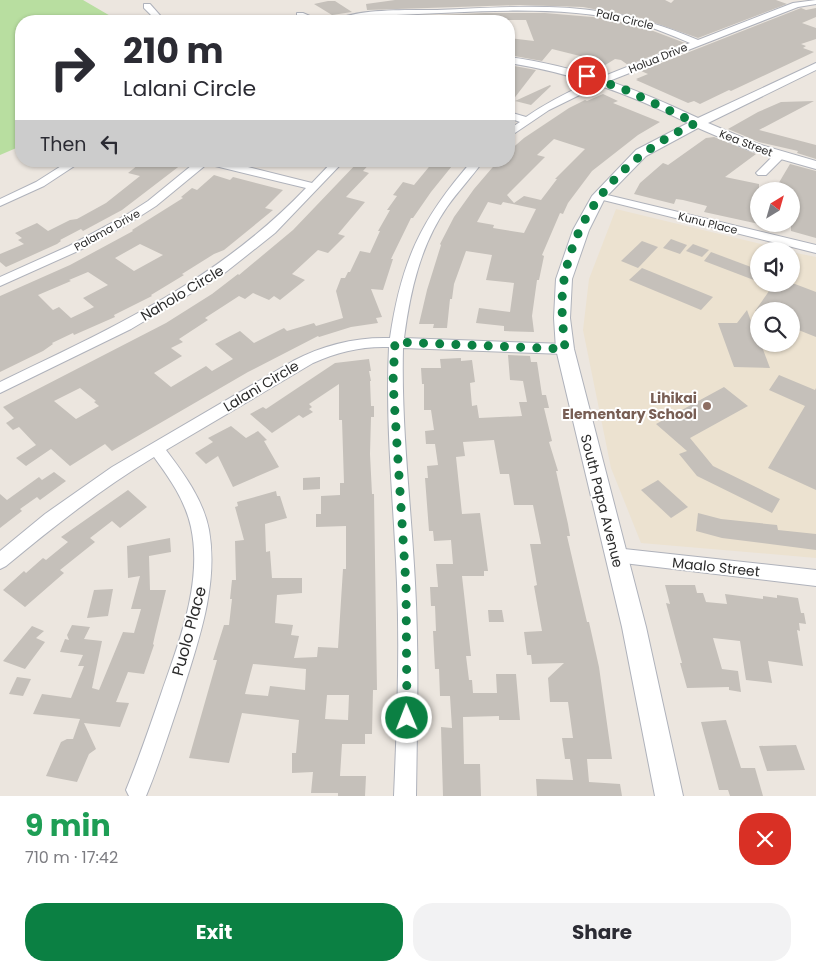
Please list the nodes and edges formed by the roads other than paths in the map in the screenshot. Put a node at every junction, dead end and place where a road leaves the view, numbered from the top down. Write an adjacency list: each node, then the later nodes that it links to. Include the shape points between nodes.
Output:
1 (816, 2): 5 (street, Holua Drive, via 796,5)
2 (147, 6): 3 (street)
3 (155, 15)
4 (371, 15): 5 (street, Pala Circle, via 568,9 640,21)
5 (697, 43): 8 (street, Holua Drive)
6 (515, 61): 8 (street, Kea Street, via 561,69)
7 (816, 66): 11 (street, South Papa Avenue)
8 (601, 81): 10 (street, Holua Drive); 11 (street, Kea Street)
9 (515, 117): 10 (street)
10 (527, 121): 12 (street, Holua Drive)
11 (696, 123): 13 (street, Kea Street); 22 (street, South Papa Avenue, via 641,153)
12 (515, 130)
13 (780, 155): 14 (street, Kea Street); 20 (street)
14 (816, 165)
15 (68, 167): 23 (street)
16 (197, 167): 25 (street, Palama Drive, via 123,222 74,249)
17 (234, 167): 21 (street)
18 (333, 167): 21 (street, Naholo Circle)
19 (473, 167): 26 (street, via 436,215 423,240 402,301)
20 (762, 173)
21 (314, 187): 28 (street, Naholo Circle, via 247,251 187,292)
22 (599, 196): 24 (street, Kunu Place); 27 (street, South Papa Avenue, via 581,230 564,279 562,318)
23 (0, 203)
24 (816, 249)
25 (0, 282)
26 (395, 342): 27 (street, Lalani Circle); 29 (street, Lalani Circle, via 349,344 312,356); 34 (street, via 393,382 406,585)
27 (565, 349): 30 (street, South Papa Avenue)
28 (0, 388)
29 (156, 449): 31 (street, Lalani Circle, via 89,491); 33 (street, Puolo Place, via 183,486 193,506 204,567 188,646)
30 (615, 556): 32 (street, Maalo Street); 35 (street, South Papa Avenue, via 659,738)
31 (0, 561)
32 (816, 578)
33 (137, 790)
34 (405, 796)
35 (669, 796)

